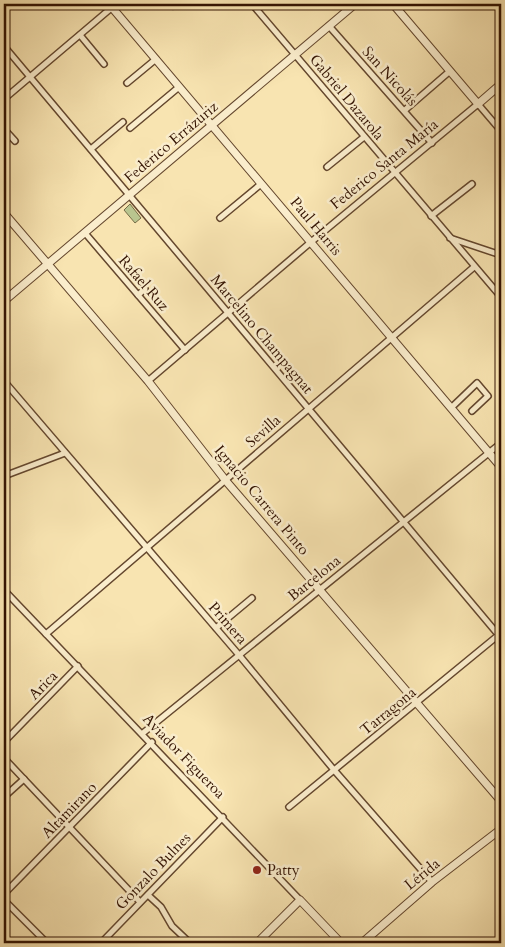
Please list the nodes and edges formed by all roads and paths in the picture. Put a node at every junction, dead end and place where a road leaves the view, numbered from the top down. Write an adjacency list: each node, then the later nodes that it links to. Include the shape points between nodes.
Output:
1 (252, 4): 8 (street, Gabriel Dazarola)
2 (355, 4): 5 (street, Federico Errázuriz)
3 (393, 4): 11 (street)
4 (112, 5): 6 (street); 9 (street, Paul Harris)
5 (329, 26): 8 (street, Federico Errázuriz); 18 (street, San Nicolás)
6 (80, 35): 10 (street); 12 (street)
7 (4, 46): 12 (street, Marcelino Champagnat)
8 (295, 55): 20 (street, Federico Errázuriz); 24 (street, Gabriel Dazarola)
9 (156, 59): 13 (street); 15 (street, Paul Harris)
10 (104, 64)
11 (450, 71): 17 (street); 18 (street)
12 (30, 77): 16 (street); 27 (street, Marcelino Champagnat)
13 (127, 83)
14 (501, 84): 17 (street, Federico Santa María)
15 (179, 87): 20 (street, Paul Harris); 21 (street)
16 (4, 99)
17 (478, 104): 23 (street); 26 (street, Federico Santa María)
18 (405, 110): 26 (street, San Nicolás)
19 (123, 122): 27 (street, via 109,140)
20 (212, 126): 30 (street, Paul Harris); 32 (street, Federico Errázuriz)
21 (130, 128)
22 (4, 129): 25 (street)
23 (501, 131)
24 (364, 136): 28 (street); 29 (street, Gabriel Dazarola)
25 (14, 141)
26 (432, 143): 29 (street, Federico Santa María)
27 (91, 150): 32 (street, Marcelino Champagnat)
28 (327, 167)
29 (395, 173): 34 (street, Gabriel Dazarola); 38 (street, Federico Santa María)
30 (262, 184): 35 (street); 38 (street, Paul Harris)
31 (472, 184): 34 (street)
32 (129, 195): 36 (street, Federico Errázuriz); 46 (street, Marcelino Champagnat)
33 (4, 213): 40 (street, Ignacio Carrera Pinto)
34 (431, 216): 37 (street, Gabriel Dazarola)
35 (220, 218)
36 (85, 233): 40 (street, Federico Errázuriz); 43 (street, Rafael Ruz)
37 (450, 238): 39 (street); 41 (street, Gabriel Dazarola)
38 (311, 242): 46 (street, Federico Santa María); 47 (street, Paul Harris)
39 (501, 255)
40 (47, 264): 45 (street, Federico Errázuriz); 50 (street, Ignacio Carrera Pinto)
41 (474, 266): 44 (street, Gabriel Dazarola); 47 (street, Sevilla)
42 (145, 289): 43 (street)
43 (138, 295): 48 (street, Rafael Ruz)
44 (501, 297)
45 (4, 301)
46 (228, 313): 48 (street, Federico Santa María); 51 (street, Marcelino Champagnat)
47 (391, 337): 51 (street, Sevilla); 52 (street, Paul Harris)
48 (186, 350): 50 (street, Federico Santa María)
49 (4, 381): 55 (street, Primera)
50 (148, 382): 59 (street, Ignacio Carrera Pinto)
51 (309, 408): 59 (street, Sevilla); 60 (street, Marcelino Champagnat)
52 (451, 408): 53 (street, via 477,383 488,396); 56 (street, Paul Harris)
53 (472, 411)
54 (501, 443): 56 (street, Barcelona)
55 (65, 453): 58 (street); 61 (street, Primera)
56 (489, 453): 57 (street, Paul Harris); 60 (street, Barcelona)
57 (501, 467)
58 (4, 476)
59 (226, 481): 61 (street, Sevilla); 62 (street, Ignacio Carrera Pinto)
60 (403, 521): 62 (street, Barcelona); 67 (street, Marcelino Champagnat)
61 (146, 547): 65 (street, Primera); 66 (street, Sevilla)
62 (319, 589): 68 (street, Barcelona); 70 (street, Ignacio Carrera Pinto)
63 (5, 593): 66 (street, Aviador Figueroa)
64 (252, 598): 65 (street)
65 (216, 628): 68 (street, Primera)
66 (46, 634): 69 (street, Aviador Figueroa)
67 (500, 635): 70 (street, Tarragona)
68 (239, 655): 71 (street, Barcelona); 75 (street, Primera)
69 (78, 666): 71 (street, Aviador Figueroa); 72 (street, Arica)
70 (417, 703): 75 (street, Tarragona); 78 (street, Ignacio Carrera Pinto)
71 (143, 733): 73 (street, Aviador Figueroa)
72 (4, 742)
73 (152, 742): 80 (street, Aviador Figueroa); 81 (street, Altamirano)
74 (4, 758): 76 (street)
75 (334, 770): 79 (street, Tarragona); 83 (street, Primera)
76 (24, 779): 77 (street); 81 (street)
77 (4, 797)
78 (501, 801)
79 (289, 807)
80 (223, 817): 85 (street, Gonzalo Bulnes); 87 (street, Aviador Figueroa)
81 (69, 827): 84 (street, Altamirano); 88 (street)
82 (501, 829): 83 (street, Lérida)
83 (432, 882): 94 (street, Lérida)
84 (4, 894)
85 (148, 894): 88 (street, Gonzalo Bulnes); 91 (street, via 161,907 172,926)
86 (4, 900): 89 (street)
87 (300, 900): 92 (street); 93 (street, Aviador Figueroa)
88 (140, 902): 90 (street, Gonzalo Bulnes)
89 (47, 943)
90 (101, 943)
91 (190, 943)
92 (257, 943)
93 (341, 943)
94 (362, 943)

